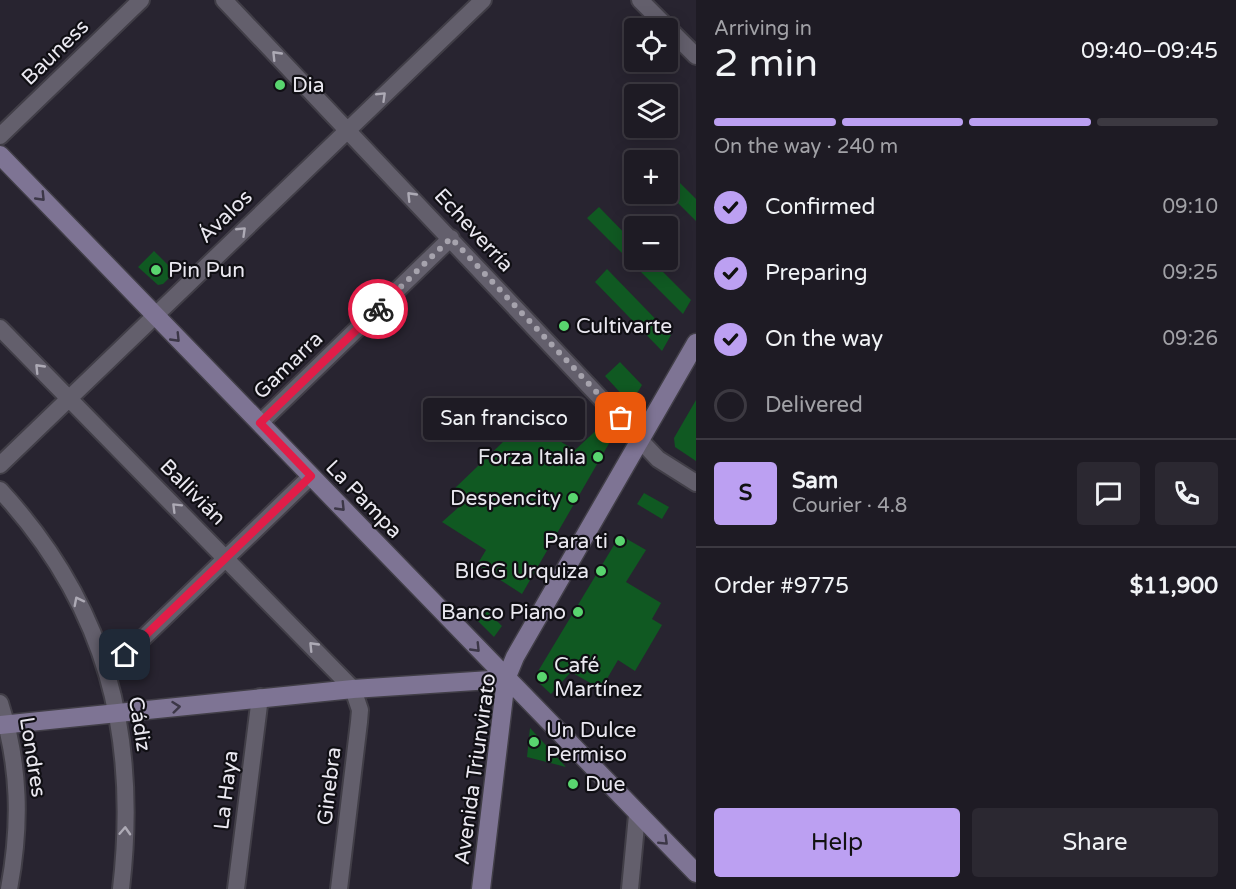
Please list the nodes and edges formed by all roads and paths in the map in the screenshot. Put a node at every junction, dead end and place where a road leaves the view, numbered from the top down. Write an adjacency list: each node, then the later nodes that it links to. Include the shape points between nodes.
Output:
1 (141, 0): 7 (street, Bauness)
2 (224, 0): 6 (street, Echeverría, one-way to 2)
3 (483, 0): 6 (street, Ávalos, one-way to 3)
4 (640, 0): 5 (street)
5 (696, 56)
6 (347, 129): 9 (street, Echeverría, one-way to 6); 10 (street, Ávalos, one-way to 6)
7 (0, 136)
8 (0, 155): 10 (street, La Pampa, one-way to 10)
9 (451, 238): 14 (street, Gamarra); 15 (street, Echeverría)
10 (154, 316): 13 (street, Ávalos); 14 (street, La Pampa, one-way to 14)
11 (0, 328): 13 (street, Ballivián, one-way to 11)
12 (696, 343): 15 (street, Avenida Triunvirato)
13 (69, 399): 16 (street, Ávalos); 20 (street, Ballivián, one-way to 13)
14 (260, 423): 17 (street, La Pampa)
15 (640, 439): 18 (street, Echeverría, via 658,459); 22 (street, Avenida Triunvirato)
16 (0, 465)
17 (311, 476): 20 (street); 22 (street, La Pampa, one-way to 22)
18 (696, 483)
19 (0, 490): 21 (street, Cádiz, one-way to 19, via 75,594 35,532)
20 (227, 557): 21 (street); 23 (street, Ballivián, one-way to 20)
21 (108, 672): 26 (street, Cádiz)
22 (506, 679): 23 (street); 28 (street, La Pampa); 34 (street, Avenida Triunvirato)
23 (352, 689): 24 (street); 33 (street, Ginebra, via 360,711)
24 (260, 697): 26 (street, one-way to 24); 32 (street, La Haya)
25 (0, 703): 27 (street, Londres)
26 (118, 713): 27 (street); 31 (street, Cádiz, one-way to 26, via 126,798)
27 (3, 724): 30 (street, Londres, via 14,759 18,818)
28 (637, 815): 29 (street, La Pampa, one-way to 29); 35 (street)
29 (696, 873)
30 (9, 889)
31 (121, 889)
32 (236, 889)
33 (339, 889)
34 (481, 889)
35 (630, 889)

